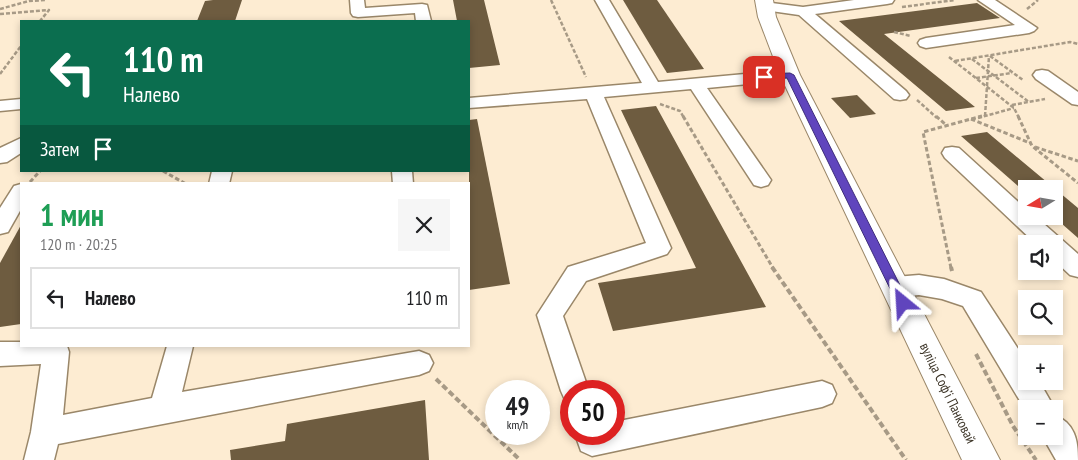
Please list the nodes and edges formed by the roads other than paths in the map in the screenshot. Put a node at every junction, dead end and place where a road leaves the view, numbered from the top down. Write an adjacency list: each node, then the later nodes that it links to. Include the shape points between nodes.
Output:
1 (357, 0): 7 (lane, via 358,12 422,8)
2 (602, 0): 13 (lane)
3 (887, 0): 6 (lane)
4 (985, 0): 8 (lane, via 1029,28)
5 (764, 3): 6 (lane); 9 (main road, вуліца Софʼі Панковай)
6 (803, 11): 14 (lane)
7 (423, 20)
8 (926, 43)
9 (790, 75): 11 (lane); 28 (main road, вуліца Софʼі Панковай)
10 (1042, 75): 15 (lane)
11 (696, 84): 13 (lane); 22 (lane)
12 (593, 93): 13 (lane); 16 (lane); 32 (lane, via 659,248 577,274 550,315)
13 (654, 95)
14 (900, 95)
15 (1078, 100)
16 (470, 102)
17 (20, 104): 18 (lane)
18 (0, 106)
19 (20, 145): 21 (lane)
20 (952, 153): 25 (lane)
21 (0, 157)
22 (761, 180)
23 (20, 192): 24 (lane)
24 (0, 226)
25 (1041, 235)
26 (1063, 255): 27 (lane)
27 (1078, 268)
28 (895, 287): 34 (lane, via 919,285 972,298); 40 (main road, вуліца Софʼі Панковай)
29 (180, 347): 35 (lane)
30 (0, 354): 36 (lane, via 56,352)
31 (419, 363): 35 (lane)
32 (572, 380)
33 (822, 394): 37 (lane)
34 (1035, 400)
35 (163, 409): 36 (lane)
36 (46, 432): 39 (lane)
37 (625, 434)
38 (1063, 444): 41 (lane)
39 (39, 460)
40 (981, 460)
41 (1073, 460)

